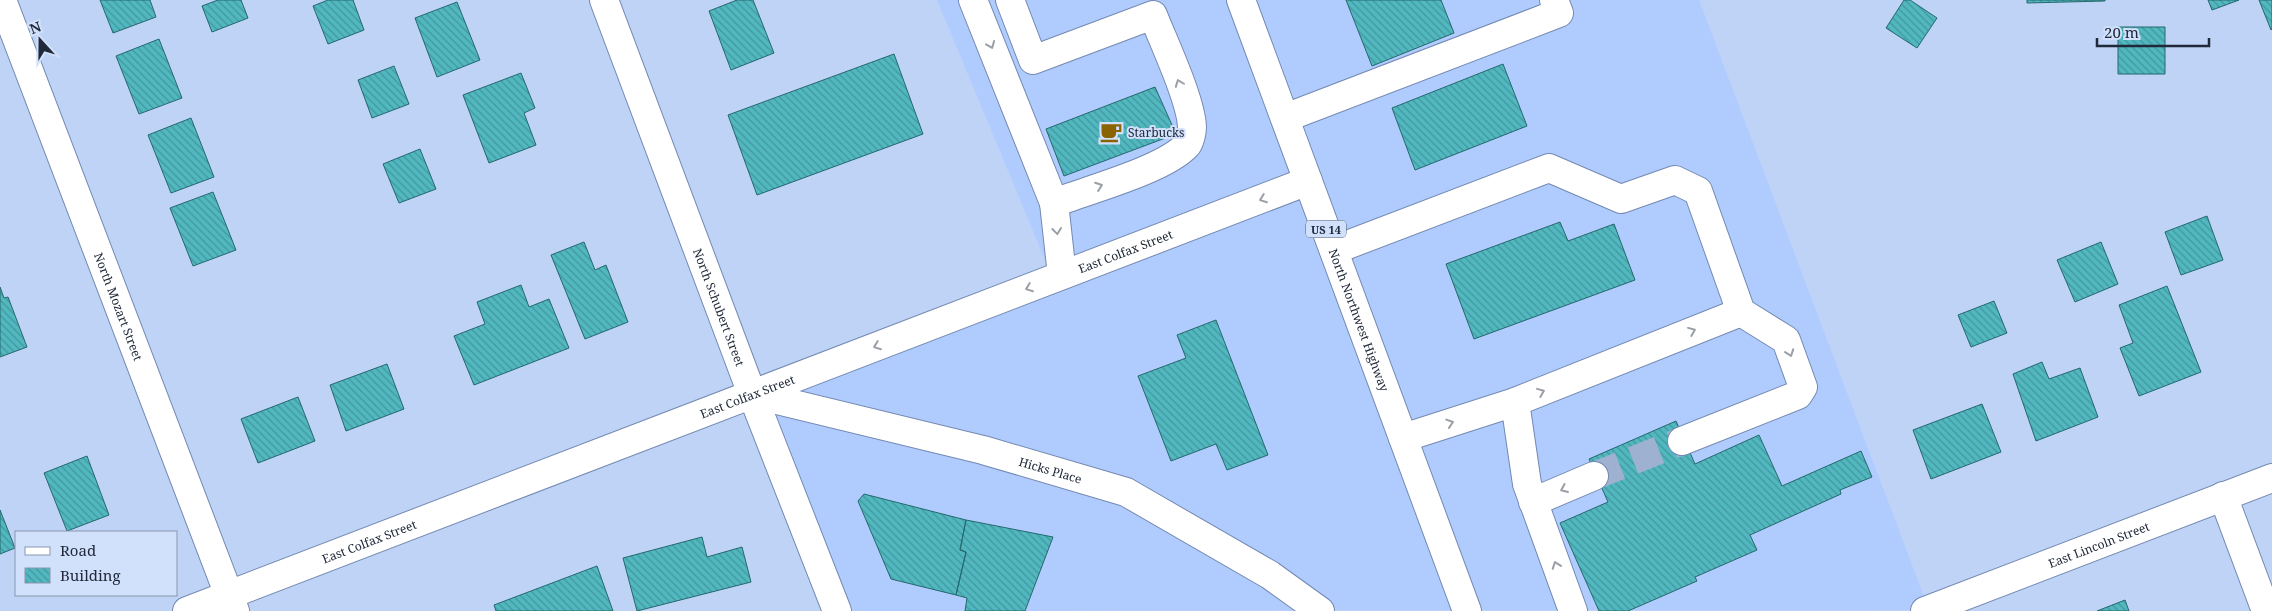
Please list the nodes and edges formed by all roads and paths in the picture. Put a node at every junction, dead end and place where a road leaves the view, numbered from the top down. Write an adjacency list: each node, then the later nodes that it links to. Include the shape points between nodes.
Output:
1 (2, 0): 21 (street, North Mozart Street)
2 (604, 0): 13 (street, North Schubert Street)
3 (973, 0): 9 (street, one-way to 9)
4 (1010, 0): 9 (street, one-way to 4, via 1174,155 1188,144 1192,129 1189,110 1153,15 1033,60)
5 (1241, 0): 7 (street, North Northwest Highway / US 14)
6 (1554, 0): 7 (street, via 1559,13)
7 (1285, 118): 8 (street, North Northwest Highway / US 14)
8 (1308, 181): 10 (street, North Northwest Highway / US 14); 11 (street, East Colfax Street, one-way to 11)
9 (1054, 203): 11 (street, one-way to 11)
10 (1334, 250): 12 (street, via 1549,168 1621,199 1675,180 1698,191); 15 (street, North Northwest Highway / US 14)
11 (1062, 275): 13 (street, East Colfax Street, one-way to 13)
12 (1741, 312): 14 (street, one-way to 12); 16 (street, one-way to 16, via 1786,340 1803,387 1798,395)
13 (752, 394): 21 (street, East Colfax Street); 23 (street, North Schubert Street); 24 (street, Hicks Place, via 983,450 1126,492 1270,575)
14 (1515, 402): 15 (street, one-way to 14); 20 (street, via 1527,484)
15 (1403, 438): 25 (street, North Northwest Highway / US 14)
16 (1682, 441)
17 (1594, 476): 20 (street, one-way to 20)
18 (2272, 478): 19 (street, East Lincoln Street)
19 (2223, 496): 27 (street, East Lincoln Street); 28 (street)
20 (1533, 502): 26 (street, one-way to 20)
21 (232, 603): 22 (street, East Colfax Street)
22 (187, 611)
23 (837, 611)
24 (1320, 611)
25 (1467, 611)
26 (1573, 611)
27 (1925, 611)
28 (2266, 611)

